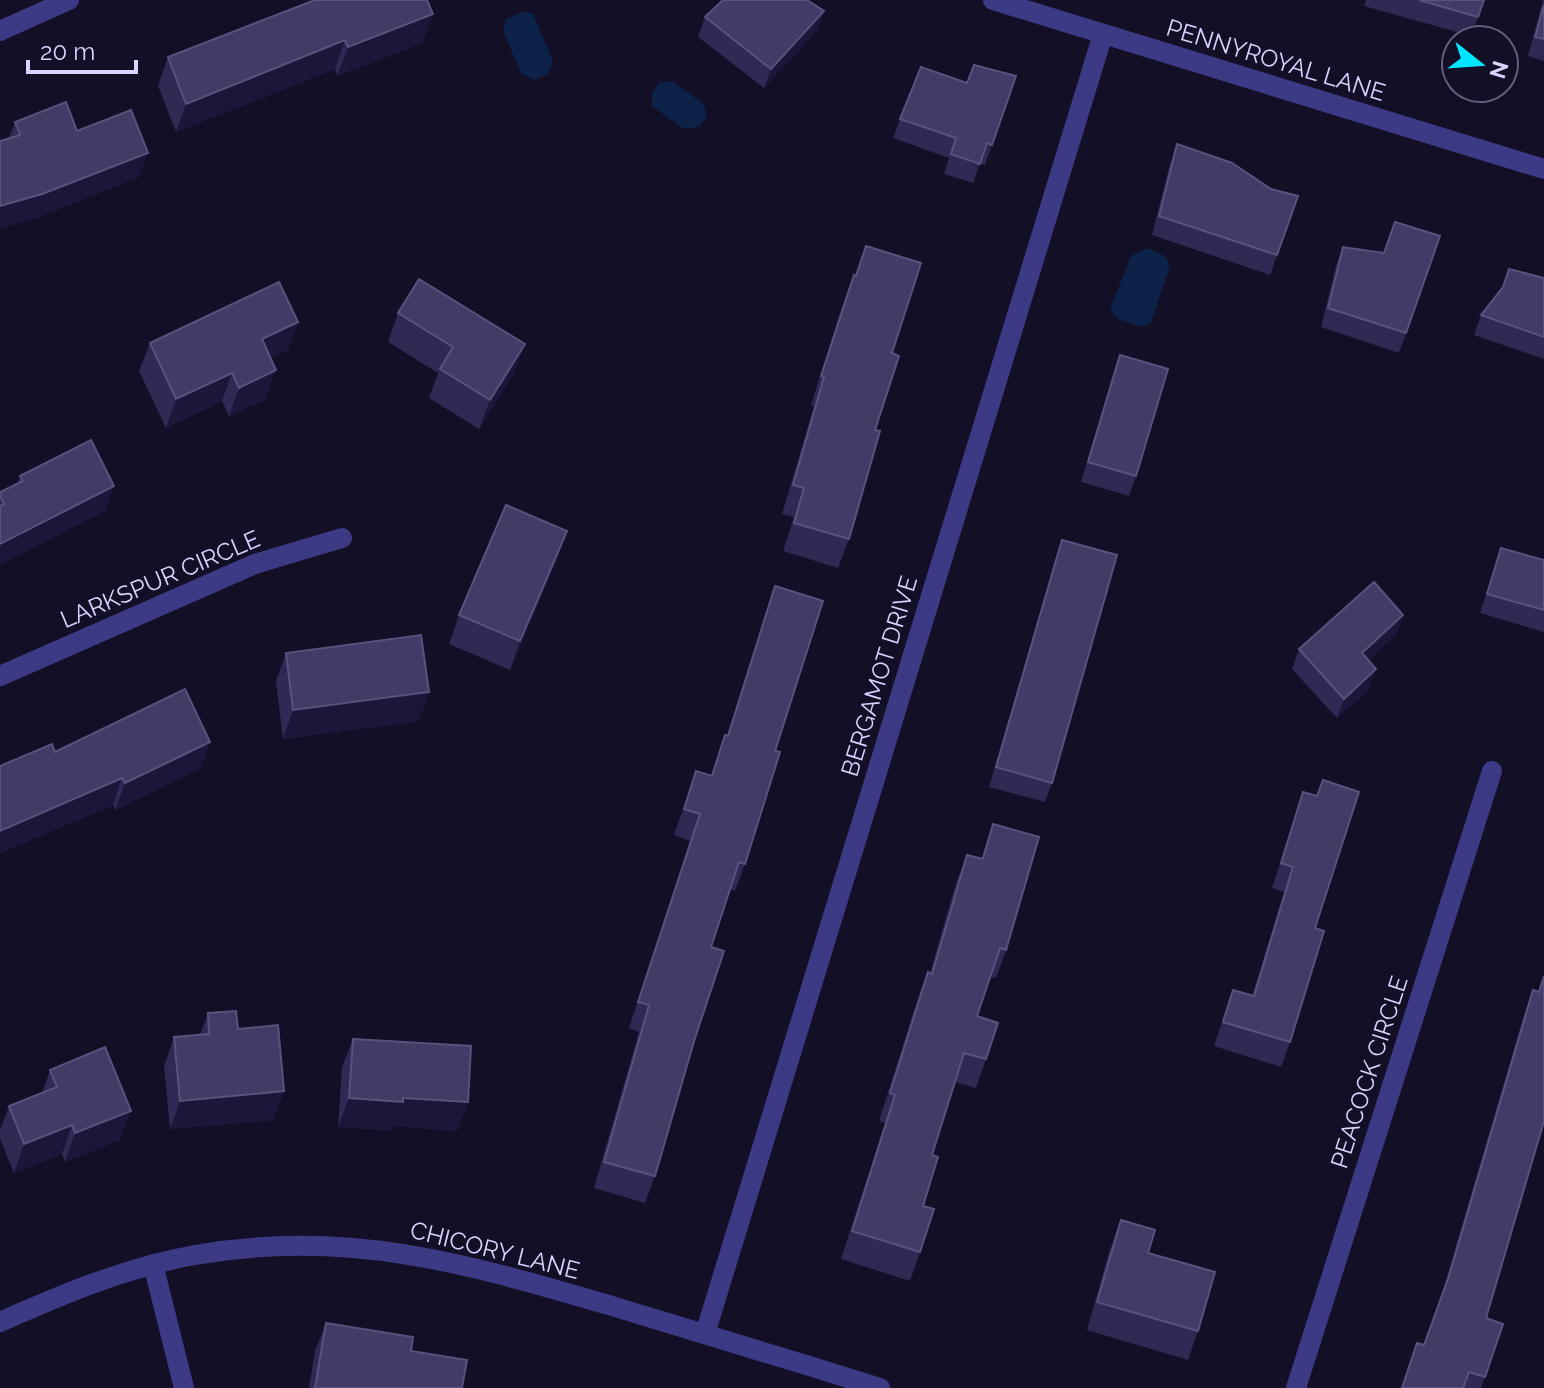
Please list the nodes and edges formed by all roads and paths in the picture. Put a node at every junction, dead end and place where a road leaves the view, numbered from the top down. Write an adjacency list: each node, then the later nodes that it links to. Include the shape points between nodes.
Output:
1 (69, 0): 3 (street)
2 (993, 0): 4 (street, PENNYROYAL LANE)
3 (0, 31)
4 (1103, 34): 5 (street, PENNYROYAL LANE); 11 (street, BERGAMOT DRIVE)
5 (1544, 169)
6 (342, 538): 7 (street, LARKSPUR CIRCLE, via 255,564)
7 (0, 676)
8 (1492, 771): 14 (street, PEACOCK CIRCLE)
9 (153, 1264): 10 (street, CHICORY LANE, via 57,1296); 11 (street, CHICORY LANE, via 282,1246 384,1250 489,1270); 12 (street)
10 (0, 1322)
11 (705, 1334): 13 (street, CHICORY LANE)
12 (184, 1388)
13 (880, 1388)
14 (1296, 1388)

